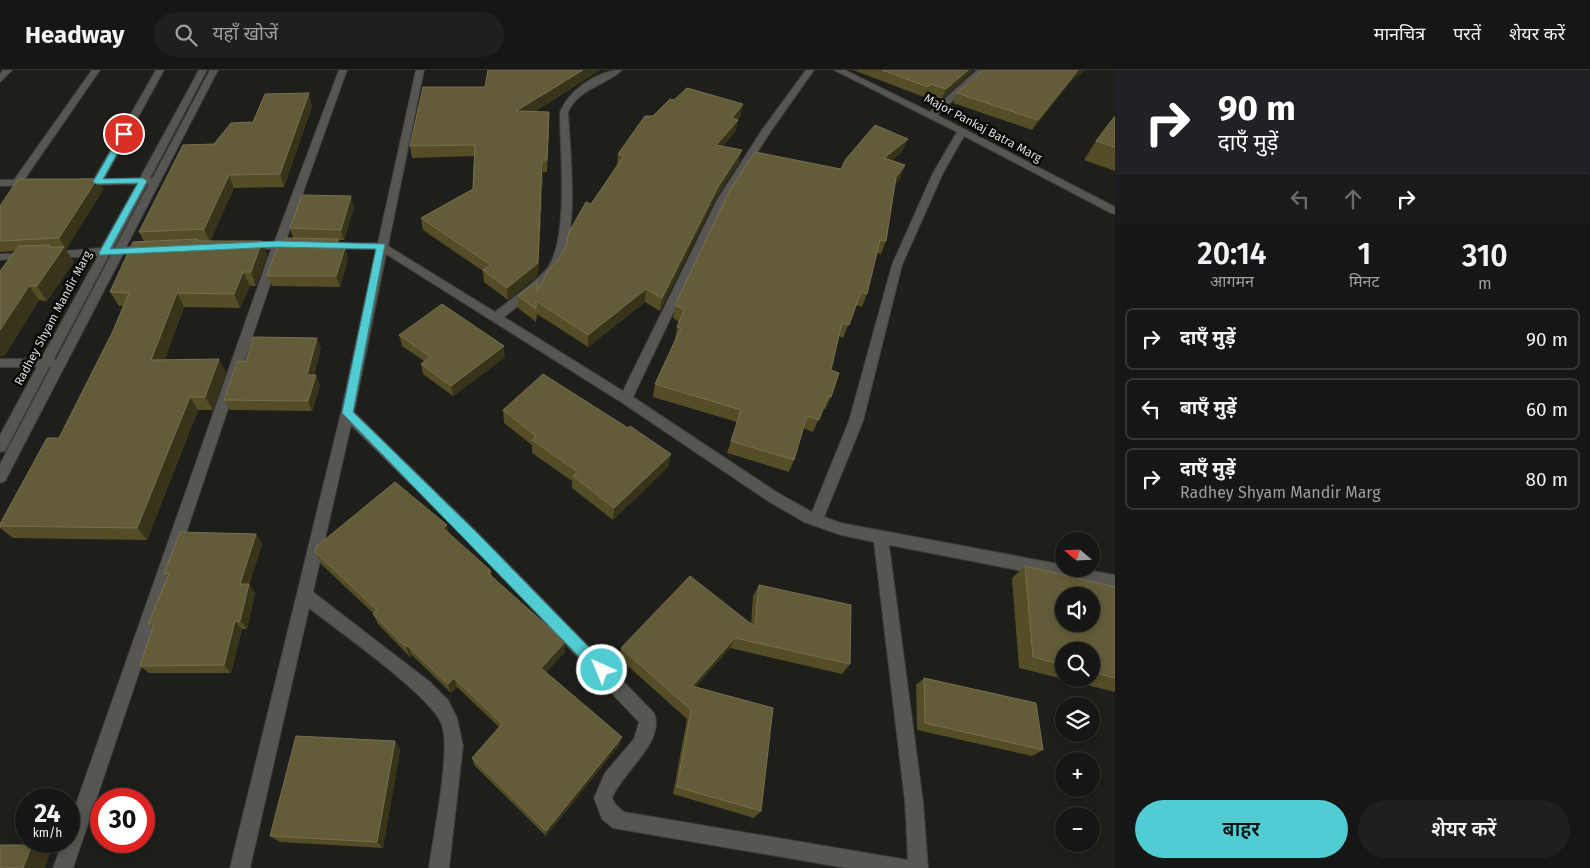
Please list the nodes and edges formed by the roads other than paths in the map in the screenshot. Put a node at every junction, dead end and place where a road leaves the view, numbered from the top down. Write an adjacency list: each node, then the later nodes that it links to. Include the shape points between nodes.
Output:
1 (8, 70): 12 (street)
2 (96, 70): 18 (street)
3 (160, 70): 17 (street)
4 (203, 70): 15 (street, Radhey Shyam Mandir Marg)
5 (214, 70): 15 (street, Radhey Shyam Mandir Marg)
6 (343, 70): 22 (street)
7 (420, 70): 24 (street)
8 (618, 70): 29 (street, via 582,91 566,106 565,234 558,261 552,270)
9 (810, 70): 33 (street, via 722,200)
10 (838, 70): 13 (street, Major Pankaj Batra Marg)
11 (982, 70): 13 (street)
12 (0, 79)
13 (932, 116): 14 (street, Major Pankaj Batra Marg)
14 (962, 132): 21 (street, Major Pankaj Batra Marg); 37 (street, via 938,173 897,265 856,422)
15 (149, 181): 17 (street); 26 (street, Radhey Shyam Mandir Marg); 27 (street, Radhey Shyam Mandir Marg)
16 (70, 182): 17 (street)
17 (97, 182)
18 (17, 183): 19 (street); 20 (street)
19 (44, 183)
20 (0, 184)
21 (1115, 211)
22 (278, 244): 23 (street); 24 (street); 41 (street)
23 (228, 246)
24 (381, 246): 29 (street); 34 (street)
25 (159, 249): 26 (street)
26 (119, 250): 27 (street); 32 (street, Radhey Shyam Mandir Marg)
27 (104, 253): 28 (street); 31 (street, Radhey Shyam Mandir Marg)
28 (0, 257)
29 (496, 318): 33 (street)
30 (0, 363): 31 (street)
31 (44, 363): 32 (street); 35 (street, Radhey Shyam Mandir Marg)
32 (60, 363): 36 (street, Radhey Shyam Mandir Marg)
33 (626, 399): 37 (street, via 773,498)
34 (347, 413): 40 (street); 44 (street, via 479,543 648,720 648,732 610,780 604,798 609,812 620,821)
35 (0, 447)
36 (0, 478)
37 (816, 520): 38 (street)
38 (881, 537): 39 (street); 45 (street, via 914,802)
39 (1115, 582)
40 (304, 595): 42 (street); 43 (street, via 424,688 442,706 451,724 454,746)
41 (63, 868)
42 (240, 868)
43 (439, 868)
44 (903, 868)
45 (918, 868)

